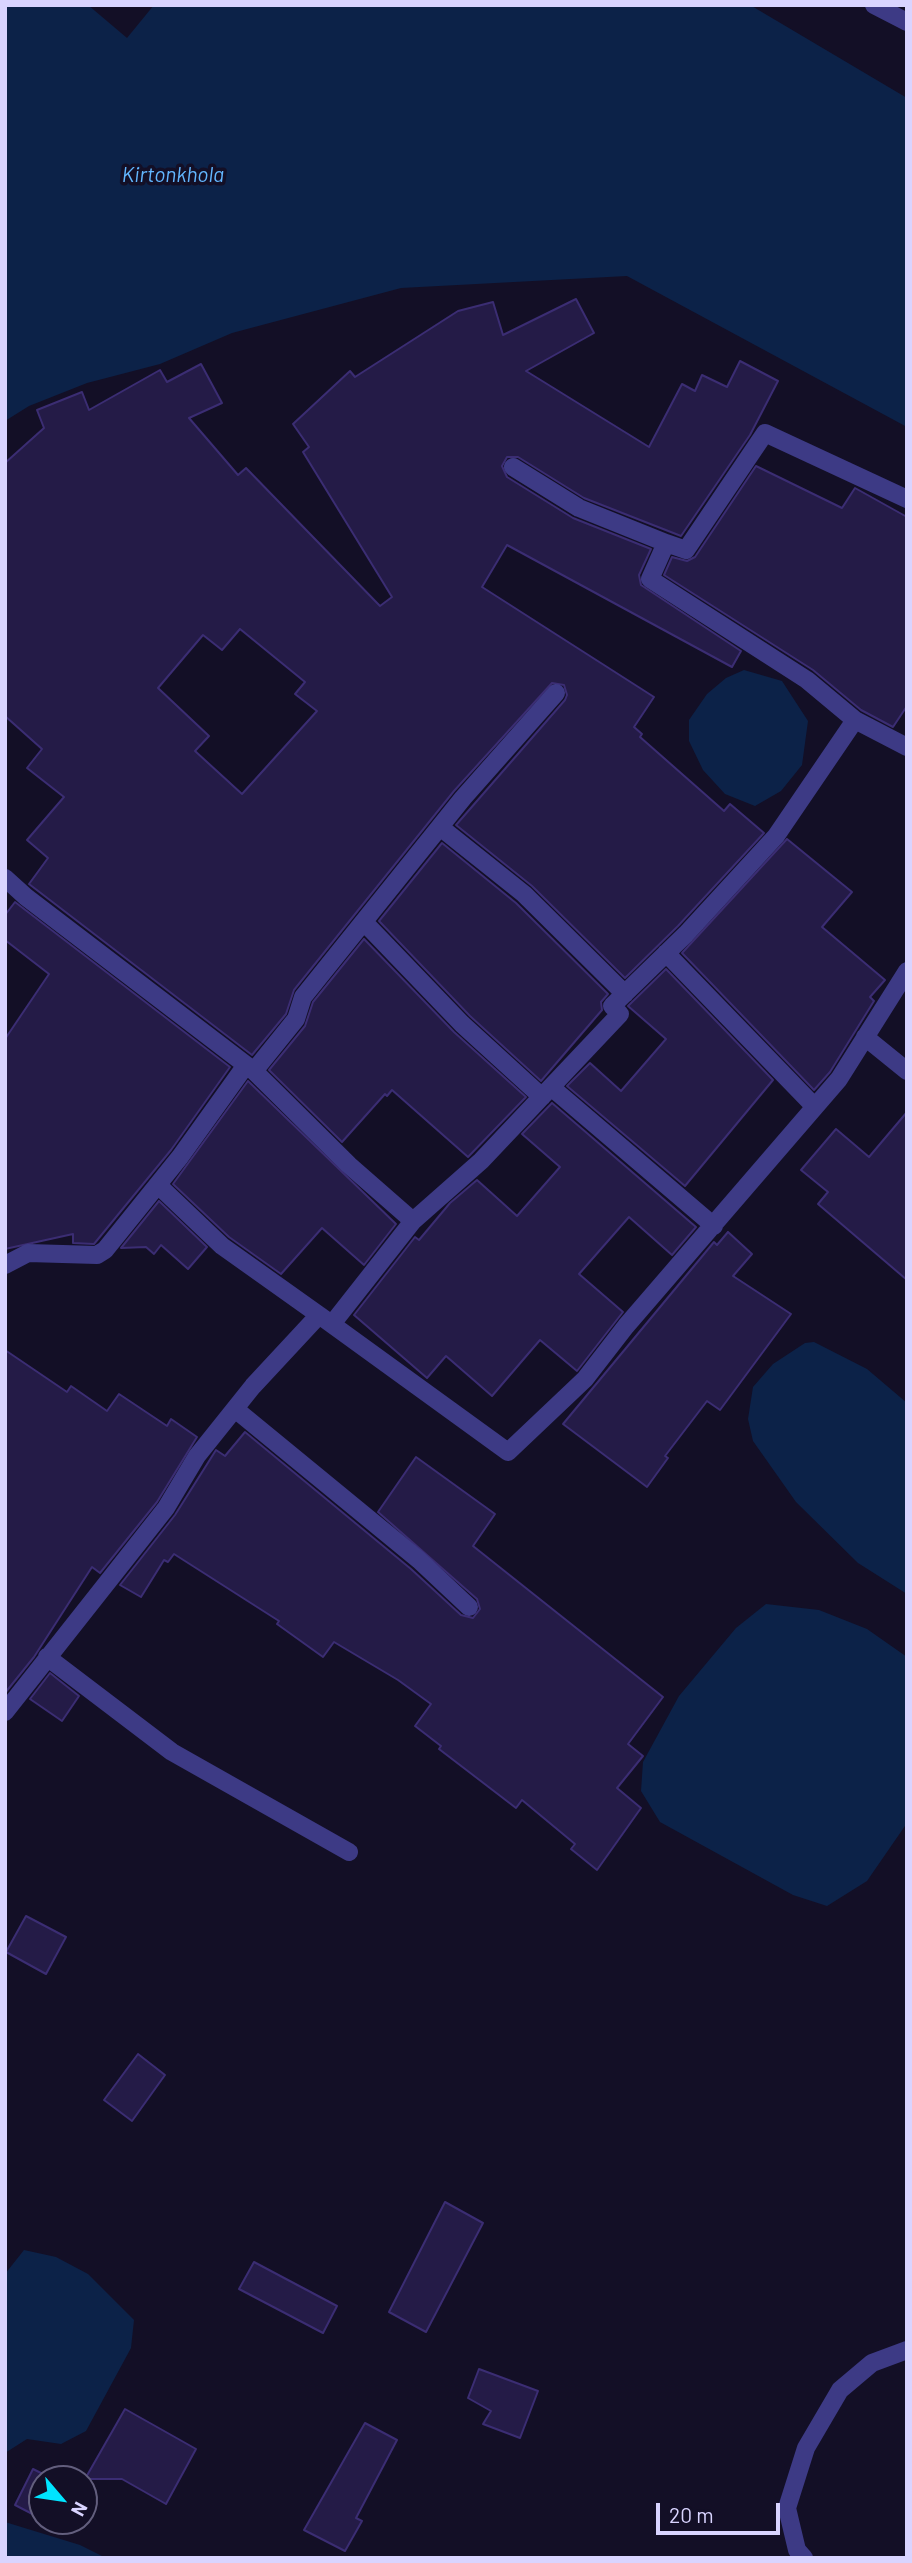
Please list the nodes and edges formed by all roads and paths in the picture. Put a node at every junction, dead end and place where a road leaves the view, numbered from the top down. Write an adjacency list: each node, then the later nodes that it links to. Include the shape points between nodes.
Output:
1 (874, 5): 2 (street)
2 (907, 22)
3 (513, 467): 5 (street, via 579,508)
4 (907, 499): 5 (street, via 765,433 685,550)
5 (667, 544): 7 (street, via 650,579 807,680)
6 (556, 693): 9 (street)
7 (855, 720): 8 (street); 12 (street, via 776,836)
8 (907, 747)
9 (440, 827): 11 (street); 14 (street, via 524,894)
10 (5, 878): 16 (street)
11 (364, 922): 16 (street, via 303,997 296,1019); 18 (street, via 462,1024)
12 (666, 953): 14 (street); 19 (street)
13 (907, 971): 15 (street)
14 (625, 994): 18 (street, via 612,1006 620,1014)
15 (865, 1037): 17 (street); 19 (street)
16 (250, 1068): 20 (street); 21 (street)
17 (907, 1071)
18 (546, 1092): 21 (street, via 481,1161); 22 (street)
19 (815, 1107): 22 (street)
20 (158, 1185): 23 (street, via 113,1243 97,1255 29,1252); 24 (street, via 222,1246)
21 (412, 1220): 24 (street)
22 (714, 1226): 24 (street, via 585,1379 508,1452)
23 (5, 1265)
24 (326, 1319): 25 (street)
25 (235, 1409): 26 (street, via 419,1560); 27 (street, via 197,1456 166,1508)
26 (469, 1607)
27 (47, 1657): 28 (street); 29 (street, via 172,1752)
28 (5, 1712)
29 (349, 1852)
30 (907, 2350): 31 (street, via 872,2363 840,2390 806,2448 787,2508 797,2550)
31 (804, 2558)

